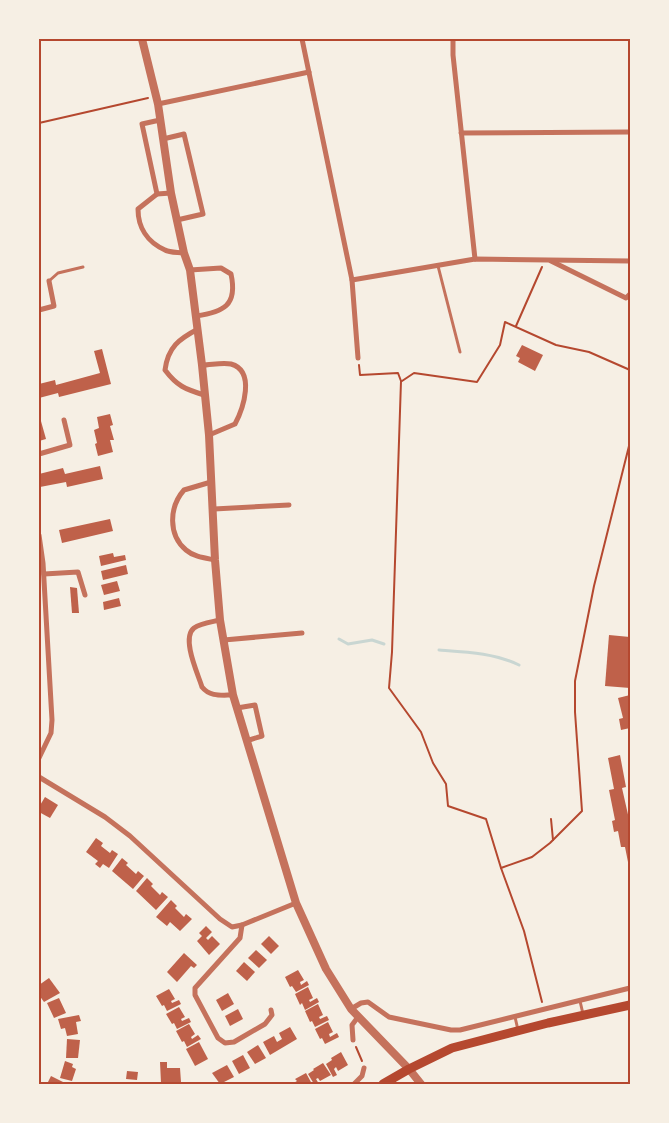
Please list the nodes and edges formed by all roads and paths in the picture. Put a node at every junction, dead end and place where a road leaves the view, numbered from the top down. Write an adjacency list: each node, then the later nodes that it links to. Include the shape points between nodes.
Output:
1 (142, 39): 5 (street)
2 (302, 39): 4 (street)
3 (453, 39): 9 (street)
4 (310, 72): 5 (street); 21 (street)
5 (157, 100): 6 (street); 7 (path)
6 (160, 120): 10 (street); 12 (street, via 142,124)
7 (39, 123)
8 (630, 132): 9 (street)
9 (461, 133): 15 (street)
10 (163, 139): 11 (street); 13 (street, via 184,134 203,214)
11 (171, 193): 12 (street); 13 (street)
12 (157, 194): 14 (street, via 138,208 138,219 145,235 166,251)
13 (177, 220): 14 (street)
14 (184, 253): 20 (street)
15 (474, 259): 16 (street); 18 (street)
16 (547, 259): 17 (street); 23 (street, via 626,298); 26 (path)
17 (630, 261)
18 (437, 265): 21 (street); 28 (lane)
19 (83, 267): 22 (lane, via 58,273)
20 (190, 270): 25 (street); 25 (street, via 221,268 231,274 233,281 228,305 216,313)
21 (352, 280): 29 (street)
22 (49, 281): 24 (street, via 54,306)
23 (630, 294)
24 (39, 310)
25 (196, 316): 27 (street)
26 (516, 326): 31 (path, via 556,345 589,352); 32 (path, via 505,322 500,345 477,382 414,373)
27 (198, 329): 30 (street); 33 (street, via 180,338 166,359 165,370 184,389)
28 (460, 352)
29 (358, 358): 32 (path, via 360,375 398,373)
30 (202, 365): 33 (street); 35 (street, via 233,365 244,375 246,383 235,424)
31 (630, 370)
32 (401, 381): 58 (path, via 389,688 421,732 433,763 446,784 448,806 486,819)
33 (204, 395): 35 (street)
34 (64, 420): 37 (street, via 70,445)
35 (209, 435): 38 (street)
36 (630, 442): 57 (path, via 594,586 575,681 582,811)
37 (39, 454)
38 (211, 482): 40 (street); 43 (street, via 184,490 172,523 179,543 186,551)
39 (289, 505): 40 (street)
40 (214, 509): 43 (street)
41 (39, 535): 42 (street)
42 (41, 559): 46 (street)
43 (215, 560): 48 (street)
44 (77, 563): 45 (street)
45 (78, 572): 46 (street); 47 (street)
46 (44, 574): 54 (street, via 52,720 51,733)
47 (86, 595)
48 (220, 620): 50 (street); 51 (street, via 195,627 189,637 189,645 206,692)
49 (302, 633): 50 (street)
50 (224, 640): 51 (street)
51 (233, 695): 52 (street)
52 (237, 708): 53 (street); 53 (street, via 255,705 262,736)
53 (246, 741): 59 (street)
54 (39, 758)
55 (39, 777): 60 (street, via 130,836 226,924 232,927)
56 (550, 819): 57 (path)
57 (553, 840): 58 (path, via 532,857)
58 (501, 868): 65 (path, via 524,931)
59 (296, 903): 60 (street); 64 (street, via 326,969)
60 (242, 925): 66 (street, via 240,938 195,988 195,995 218,1038 225,1042 234,1042 265,1024 272,1015)
61 (630, 988): 62 (street)
62 (580, 1000): 65 (street); 67 (lane)
63 (630, 1005): 67 (main road)
64 (351, 1009): 68 (street, via 368,1002 389,1017 451,1030); 69 (street)
65 (544, 1009): 68 (street)
66 (271, 1010)
67 (583, 1015): 70 (main road)
68 (515, 1016): 70 (lane)
69 (358, 1017): 71 (street, via 352,1025); 73 (street)
70 (518, 1031): 73 (main road, via 452,1048)
71 (353, 1040): 72 (path)
72 (364, 1068): 74 (street, via 362,1076)
73 (408, 1069): 75 (main road); 76 (street)
74 (354, 1084)
75 (383, 1084)
76 (420, 1084)

